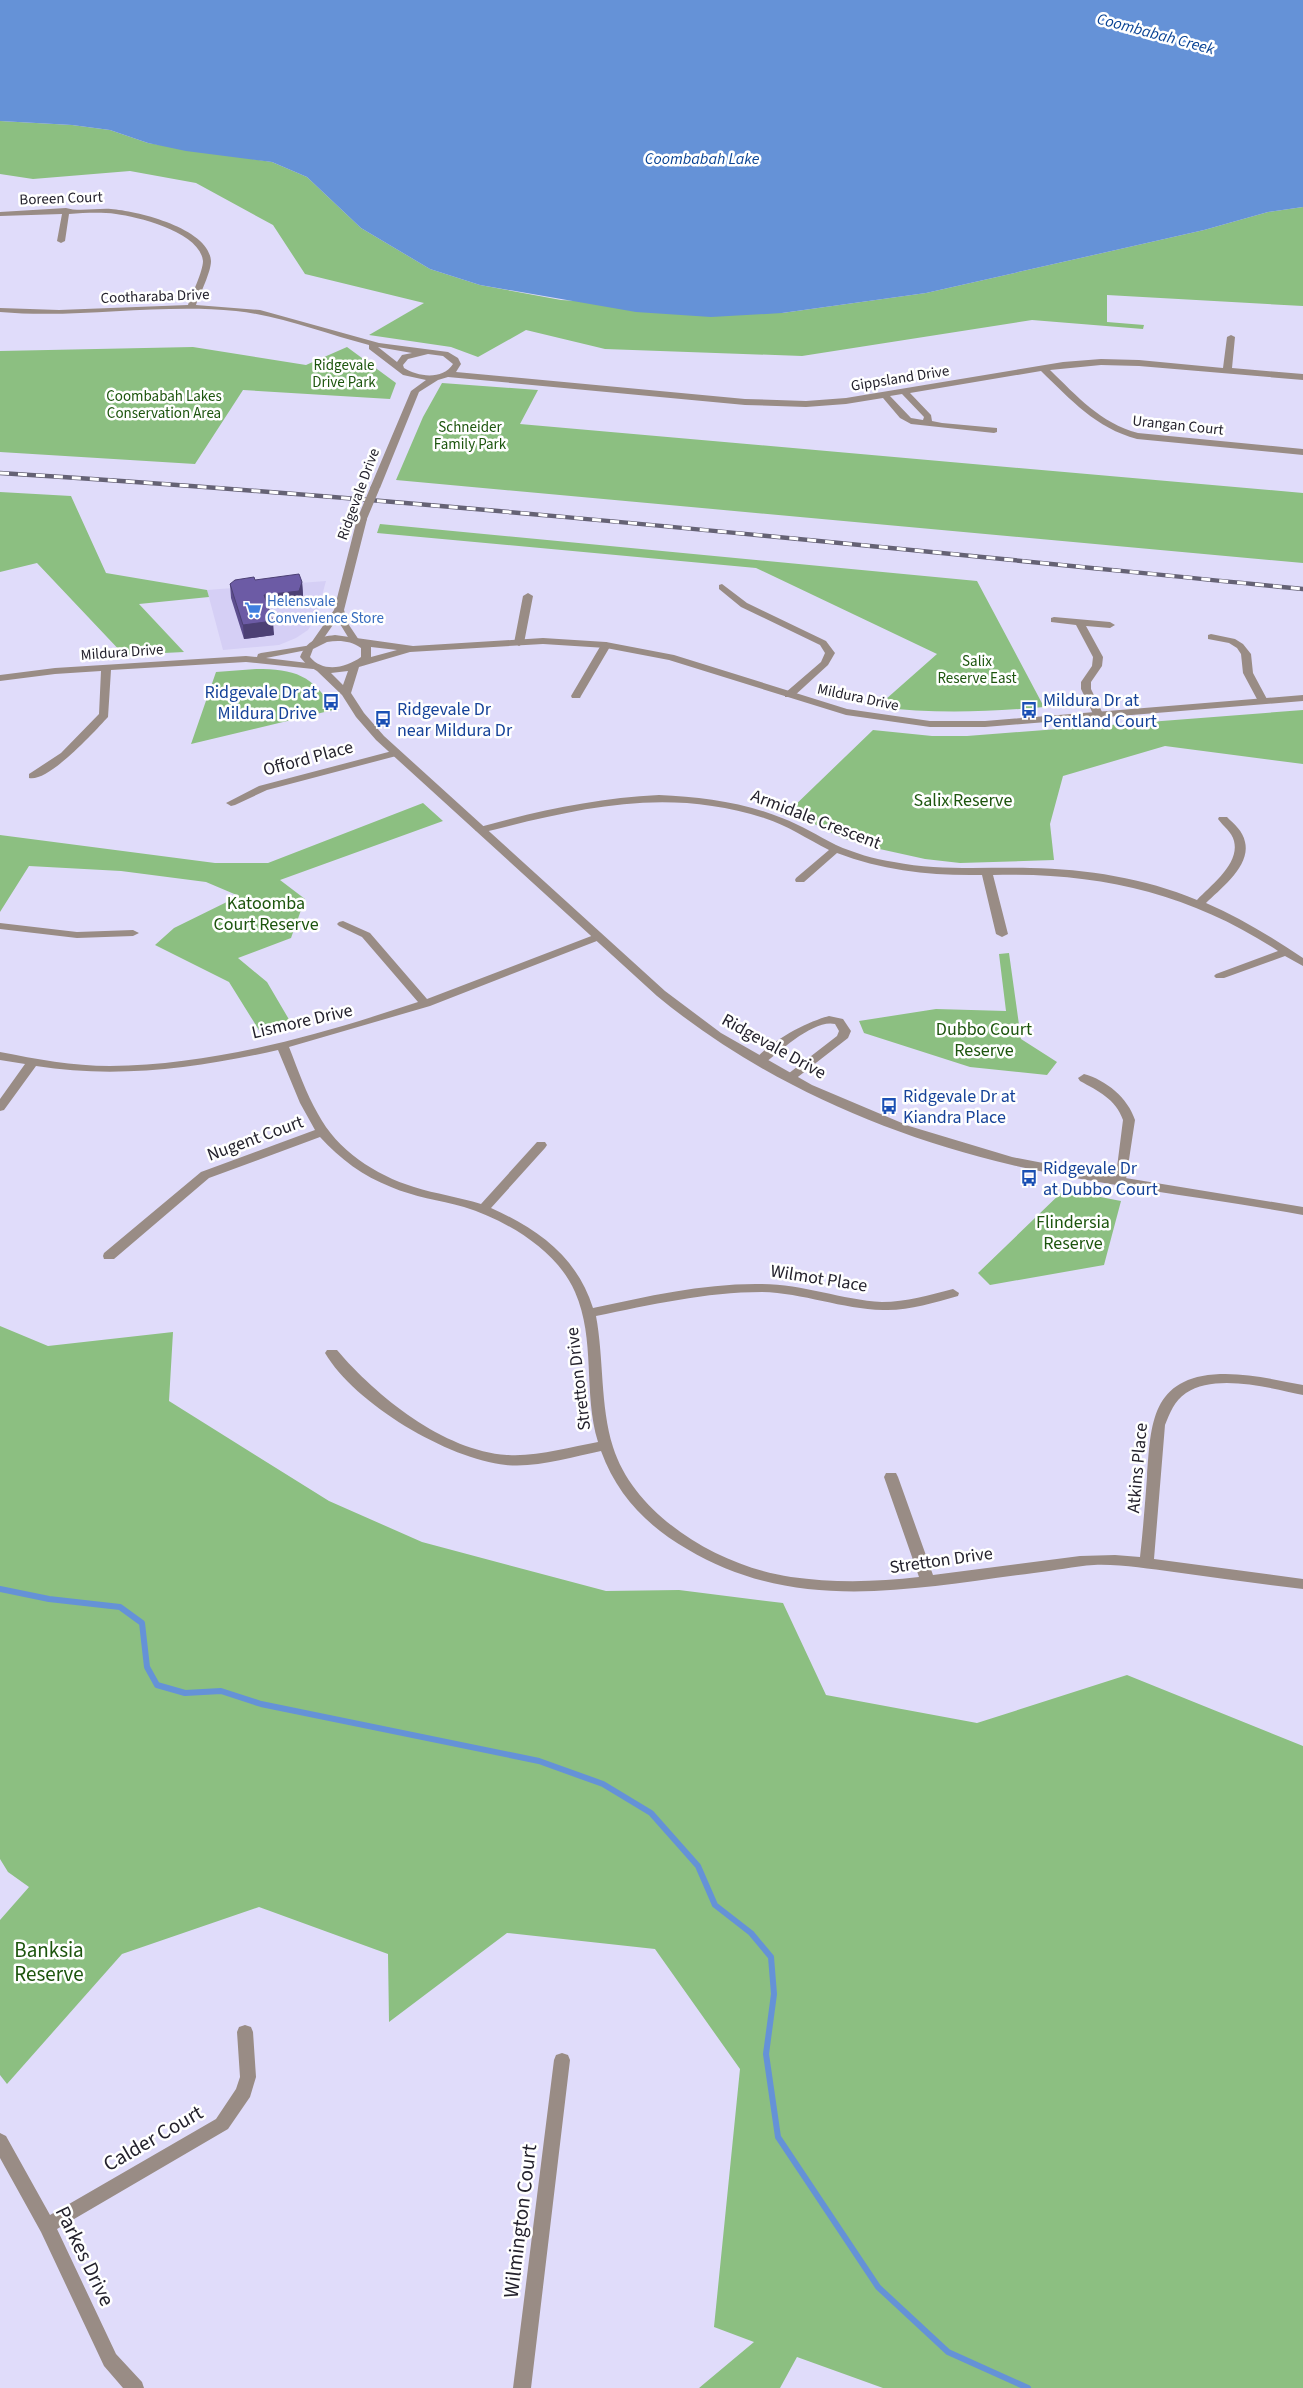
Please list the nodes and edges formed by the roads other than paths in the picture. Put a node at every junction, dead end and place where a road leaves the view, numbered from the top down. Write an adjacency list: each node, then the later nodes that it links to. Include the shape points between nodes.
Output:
1 (66, 210): 2 (street, Boreen Court); 3 (street); 4 (street, Boreen Court, via 103,209 140,214 192,238 204,250 207,263)
2 (0, 214)
3 (61, 241)
4 (192, 306): 5 (street, Cootharaba Drive, via 70,314); 7 (street, Cootharaba Drive, via 280,316)
5 (0, 310)
6 (1231, 337): 12 (street)
7 (366, 343): 8 (street, Cootharaba Drive); 11 (street, Cootharaba Drive)
8 (428, 352): 9 (street, Cootharaba Drive, via 445,354); 11 (street, via 405,357 399,365)
9 (464, 363): 13 (street); 15 (street, Gippsland Drive)
10 (1044, 369): 12 (street, Gippsland Drive, via 1083,363 1123,362); 17 (street, Gippsland Drive); 21 (street, Urangan Court, via 1102,423 1118,431 1137,436)
11 (402, 371): 13 (street, Gippsland Drive, via 419,377); 16 (street)
12 (1227, 371): 14 (street, Gippsland Drive)
13 (441, 375): 15 (street, Gippsland Drive); 16 (street)
14 (1303, 377)
15 (501, 378): 18 (street, Gippsland Drive, via 765,403 821,403)
16 (415, 391): 24 (street, Ridgevale Drive, bridge, via 362,519)
17 (904, 392): 18 (street, Gippsland Drive); 19 (street, via 928,417)
18 (885, 395): 19 (street, via 909,421)
19 (927, 422): 20 (street)
20 (994, 430)
21 (1303, 452)
22 (722, 587): 40 (street, via 744,605 823,643 830,652 825,662)
23 (528, 596): 30 (street)
24 (338, 610): 29 (street, via 344,625); 31 (street, Ridgevale Drive)
25 (1054, 620): 26 (street)
26 (1080, 623): 27 (street); 44 (street, via 1098,658 1097,666 1086,682 1086,689)
27 (1110, 625)
28 (1211, 637): 43 (street, via 1240,646 1246,654 1248,673)
29 (358, 642): 31 (street, Mildura Drive, via 334,638); 33 (street, Mildura Drive); 35 (street, via 367,652)
30 (519, 643): 32 (street, Mildura Drive, via 543,641); 33 (street, Mildura Drive)
31 (312, 645): 34 (street, Mildura Drive); 36 (street, via 305,657)
32 (606, 645): 40 (street, Mildura Drive, via 671,657); 41 (street)
33 (413, 649): 35 (street, Mildura Drive)
34 (246, 659): 36 (street, Mildura Drive); 37 (street, Mildura Drive)
35 (358, 664): 36 (street, Mildura Drive, via 338,670); 39 (street)
36 (317, 667): 39 (street, Ridgevale Drive)
37 (106, 668): 38 (street, Mildura Drive); 46 (street, via 104,715 66,756)
38 (0, 678)
39 (346, 693): 45 (street, Ridgevale Drive, via 370,728)
40 (789, 695): 44 (street, Mildura Drive, via 872,718 930,724 985,724)
41 (576, 696)
42 (1303, 698): 43 (street, Mildura Drive)
43 (1263, 701): 44 (street, Mildura Drive)
44 (1098, 714)
45 (396, 753): 47 (street, Offord Place, via 263,788); 49 (street, Ridgevale Drive)
46 (33, 776)
47 (231, 803)
48 (1223, 820): 53 (street, via 1240,837 1241,854)
49 (480, 830): 50 (street, Armidale Crescent, via 617,799 678,798 727,804 770,816); 58 (street, Ridgevale Drive)
50 (836, 849): 51 (street, Armidale Crescent, via 914,869); 52 (street)
51 (987, 873): 53 (street, Armidale Crescent, via 1047,872 1094,876 1168,892); 57 (street)
52 (800, 880)
53 (1200, 903): 59 (street, Armidale Crescent, via 1238,921)
54 (343, 924): 62 (street, via 366,936)
55 (0, 926): 56 (street, via 77,935)
56 (133, 933)
57 (1002, 934)
58 (598, 937): 62 (street, Lismore Drive); 65 (street, Ridgevale Drive, via 684,1012)
59 (1287, 952): 60 (street, Armidale Crescent); 61 (street)
60 (1303, 963)
61 (1220, 976)
62 (426, 1004): 63 (street, Lismore Drive, via 373,1022)
63 (282, 1045): 66 (street, Lismore Drive, via 203,1060 122,1069); 70 (street, Stretton Drive)
64 (0, 1056): 66 (street, Lismore Drive)
65 (760, 1061): 67 (street, Ridgevale Drive); 67 (street, via 816,1021 833,1020 842,1024 845,1031 842,1038)
66 (33, 1062): 69 (street)
67 (790, 1077): 72 (street, Ridgevale Drive, via 862,1111 968,1149)
68 (1084, 1078): 72 (street, via 1113,1094 1128,1111 1130,1120)
69 (0, 1107)
70 (322, 1132): 73 (street, Stretton Drive, via 353,1162 380,1178 415,1192); 75 (street, Nugent Court, via 205,1175)
71 (541, 1145): 73 (street)
72 (1121, 1183): 74 (street, Ridgevale Drive)
73 (483, 1209): 77 (street, Stretton Drive, via 553,1252 578,1282)
74 (1303, 1211)
75 (109, 1256)
76 (953, 1293): 77 (street, Wilmot Place, via 885,1306 791,1290 738,1289)
77 (589, 1313): 80 (street, Stretton Drive, via 599,1421)
78 (332, 1354): 80 (street, via 390,1409 464,1451 507,1460)
79 (1303, 1390): 82 (street, Atkins Place, via 1225,1378 1191,1385 1167,1402 1158,1425)
80 (606, 1445): 83 (street, Stretton Drive, via 629,1492 657,1522 726,1564 794,1583 838,1589 890,1587)
81 (892, 1477): 83 (street)
82 (1147, 1563): 83 (street, Stretton Drive, via 1103,1560); 84 (street, Stretton Drive)
83 (928, 1581)
84 (1303, 1584)
85 (245, 2032): 88 (street, Calder Court, via 248,2076 244,2092 222,2124)
86 (562, 2060): 90 (street, Wilmington Court)
87 (0, 2141): 88 (street, Parkes Drive)
88 (47, 2226): 89 (street, Parkes Drive, via 110,2360)
89 (135, 2388)
90 (522, 2388)

